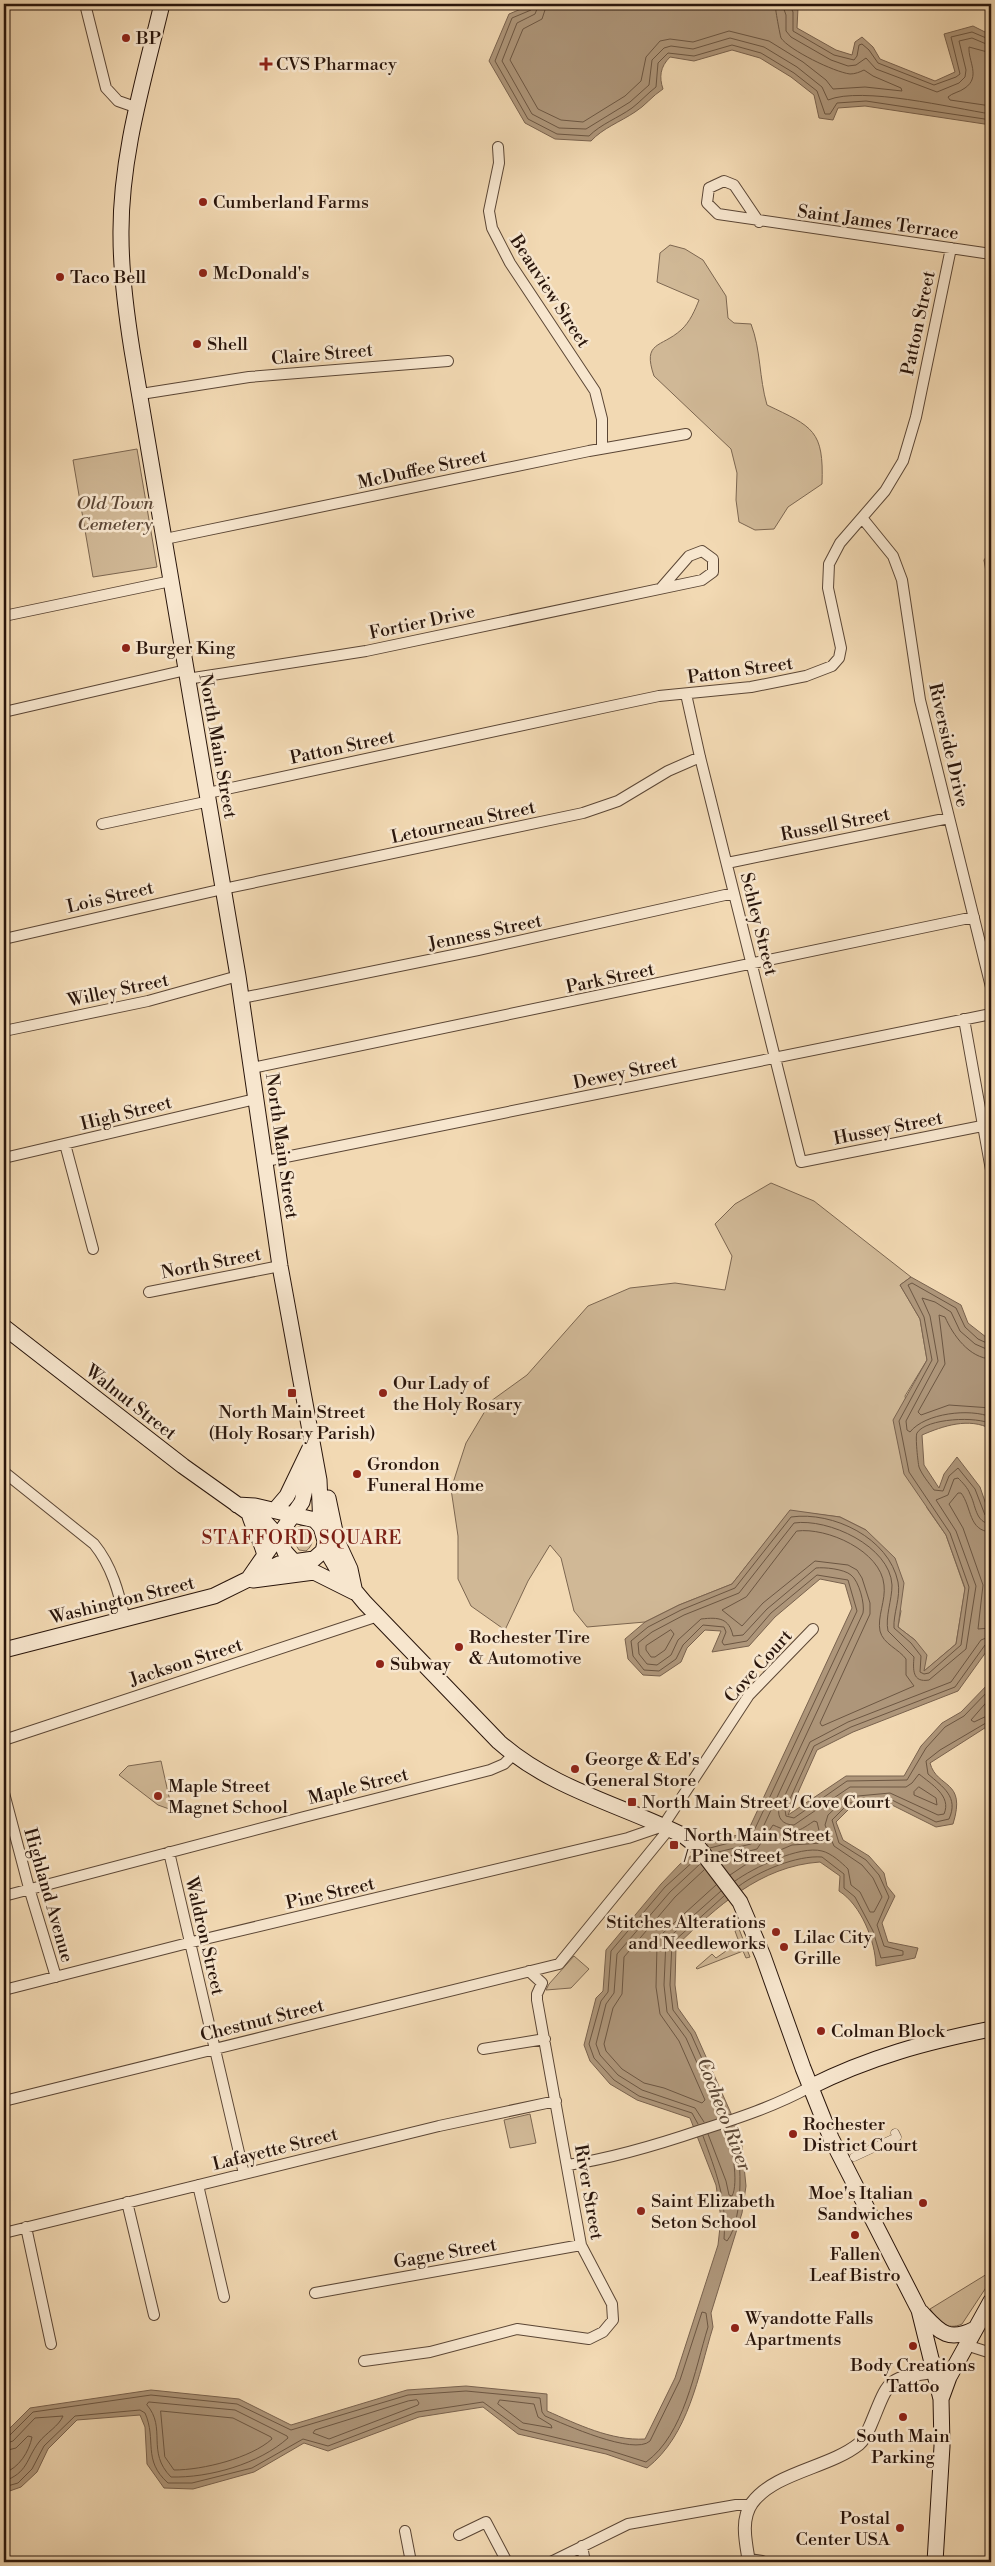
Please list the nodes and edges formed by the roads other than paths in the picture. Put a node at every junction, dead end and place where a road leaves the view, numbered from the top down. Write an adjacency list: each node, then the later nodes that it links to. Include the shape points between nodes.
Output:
1 (85, 4): 3 (street, via 106,88 118,101)
2 (162, 4): 3 (main road, North Main Street)
3 (138, 108): 9 (main road, North Main Street, via 126,169 121,235 129,330)
4 (498, 147): 11 (street, Beauview Street, via 499,163 489,211 492,228 510,263 595,392 602,419)
5 (759, 222): 5 (street, Saint James Terrace, via 713,212 707,204 709,188 724,181 734,185); 6 (street, Saint James Terrace)
6 (951, 248): 7 (street, Saint James Terrace); 12 (street, Patton Street, via 903,461)
7 (991, 254)
8 (448, 361): 9 (street, Claire Street, via 249,377)
9 (141, 394): 13 (main road, North Main Street)
10 (686, 434): 11 (street, McDuffee Street)
11 (602, 448): 13 (street, McDuffee Street)
12 (863, 518): 18 (street, Patton Street, via 840,543 829,564 828,588 842,648 832,666 806,676 751,687); 22 (street, Riverside Drive, via 883,541 898,568 920,700)
13 (165, 539): 14 (main road, North Main Street)
14 (171, 581): 16 (street); 17 (main road, North Main Street)
15 (662, 587): 15 (street, Fortier Drive, via 706,579 715,568 713,559 702,551 692,553); 17 (street, Fortier Drive, via 366,651)
16 (4, 616)
17 (186, 675): 19 (street, Fortier Drive); 21 (main road, North Main Street)
18 (686, 694): 20 (street, Schley Street); 21 (street, Patton Street, via 607,706)
19 (4, 712)
20 (700, 758): 24 (street, Schley Street); 25 (street, Letourneau Street, via 668,771 618,801 590,811)
21 (209, 797): 23 (street, Patton Street); 25 (main road, North Main Street)
22 (949, 818): 24 (street, Russell Street); 27 (street, Riverside Drive)
23 (102, 824)
24 (727, 863): 26 (street, Schley Street)
25 (223, 889): 28 (street, Lois Street); 30 (main road, North Main Street)
26 (734, 894): 29 (street, Schley Street); 32 (street, Jenness Street)
27 (974, 917): 29 (street, Park Street); 31 (street, Riverside Drive)
28 (4, 939)
29 (751, 965): 36 (street, Schley Street); 37 (street, Park Street)
30 (238, 976): 32 (main road, North Main Street); 35 (street, Willey Street, via 173,995)
31 (991, 987)
32 (242, 998): 37 (main road, North Main Street)
33 (991, 1014): 34 (street, Dewey Street)
34 (964, 1019): 36 (street, Dewey Street); 39 (street)
35 (4, 1031)
36 (775, 1058): 42 (street, Dewey Street); 43 (street, Schley Street)
37 (252, 1068): 38 (main road, North Main Street)
38 (255, 1099): 40 (street, High Street); 42 (main road, North Main Street)
39 (982, 1126): 43 (street, Hussey Street); 44 (street)
40 (65, 1144): 41 (street, High Street); 45 (street)
41 (4, 1158)
42 (266, 1161): 46 (main road, North Main Street)
43 (801, 1162)
44 (991, 1170)
45 (93, 1249)
46 (280, 1266): 47 (street, North Street); 49 (main road, North Main Street)
47 (149, 1292)
48 (4, 1327): 52 (main road, Walnut Street)
49 (311, 1446): 50 (main road, North Main Street); 53 (main road, via 287,1496)
50 (315, 1466): 54 (main road, via 308,1477 302,1502); 55 (main road, North Main Street, via 319,1480); 62 (main road, North Main Street, via 325,1480 337,1541 350,1570)
51 (4, 1472): 64 (street, via 80,1531 98,1549 113,1576)
52 (243, 1509): 53 (main road, Walnut Street); 56 (main road, Walnut Street, via 264,1521); 58 (main road, via 262,1541)
53 (275, 1510): 54 (main road, Walnut Street)
54 (293, 1516): 55 (main road, via 308,1517); 56 (main road, via 287,1520)
55 (321, 1527): 57 (main road)
56 (278, 1537): 58 (main road, Washington Street); 59 (main road)
57 (325, 1543): 59 (main road, via 323,1551 314,1559); 62 (main road, North Main Street, via 329,1556)
58 (265, 1556): 61 (main road, Washington Street)
59 (294, 1562): 60 (main road, North Main Street); 61 (main road, Washington Street, via 279,1564)
60 (314, 1572): 61 (main road); 62 (main road, North Main Street)
61 (247, 1581): 64 (main road, Washington Street, via 214,1596)
62 (355, 1592): 63 (main road, North Main Street)
63 (378, 1616): 67 (street, Jackson Street); 68 (main road, North Main Street)
64 (125, 1620): 66 (main road, Washington Street)
65 (813, 1629): 70 (street, Cove Court, via 749,1695)
66 (4, 1650)
67 (4, 1740)
68 (513, 1755): 70 (main road, North Main Street, via 583,1794); 71 (street, Maple Street, via 504,1764 490,1770)
69 (4, 1793): 72 (street, Highland Avenue)
70 (666, 1827): 74 (street, Pine Street); 75 (street); 84 (main road, North Main Street, via 699,1848 740,1902)
71 (169, 1852): 72 (street, Maple Street); 74 (street, Waldron Street)
72 (29, 1888): 73 (street, Maple Street); 77 (street, Highland Avenue)
73 (4, 1896)
74 (188, 1943): 77 (street, Pine Street); 82 (street, Waldron Street)
75 (558, 1964): 76 (street); 78 (street)
76 (529, 1971): 78 (street); 82 (street, Chestnut Street)
77 (56, 1977): 79 (street, Pine Street)
78 (542, 1983): 81 (street, River Street, via 537,2000)
79 (4, 1990)
80 (991, 2029): 84 (main road, via 910,2047 851,2067)
81 (545, 2038): 83 (street); 86 (street, River Street)
82 (215, 2049): 85 (street, Chestnut Street); 90 (street, Waldron Street)
83 (483, 2049)
84 (810, 2087): 89 (street, via 777,2104 685,2136 625,2154); 99 (main road, North Main Street, via 843,2165)
85 (4, 2101)
86 (556, 2101): 89 (street, River Street); 90 (street, Lafayette Street)
87 (895, 2133): 88 (street, via 896,2137)
88 (854, 2157)
89 (568, 2165): 95 (street, River Street)
90 (244, 2174): 91 (street, Lafayette Street)
91 (198, 2185): 92 (street, Lafayette Street); 97 (street)
92 (127, 2202): 93 (street, Lafayette Street); 100 (street)
93 (26, 2227): 94 (street, Lafayette Street); 102 (street)
94 (4, 2233)
95 (581, 2245): 96 (street, Gagne Street); 105 (street, River Street, via 608,2294 614,2313 609,2327 596,2338 581,2339 517,2329 430,2352)
96 (315, 2293)
97 (224, 2297)
98 (991, 2302): 101 (main road)
99 (919, 2310): 101 (main road, via 941,2332 959,2335); 106 (main road, North Main Street)
100 (154, 2316)
101 (974, 2329): 103 (main road)
102 (51, 2344)
103 (966, 2345): 104 (street); 107 (main road)
104 (991, 2353)
105 (364, 2361)
106 (934, 2372): 107 (main road, North Main Street); 108 (street, via 895,2379 883,2392 861,2442 846,2453 768,2488)
107 (941, 2399): 117 (main road)
108 (751, 2505): 111 (street, via 640,2521); 116 (street, via 745,2537)
109 (405, 2531): 112 (street)
110 (460, 2535): 113 (street, via 486,2522)
111 (582, 2546): 114 (street); 115 (street)
112 (411, 2562)
113 (507, 2562)
114 (551, 2562)
115 (585, 2562)
116 (753, 2562)
117 (936, 2562)

